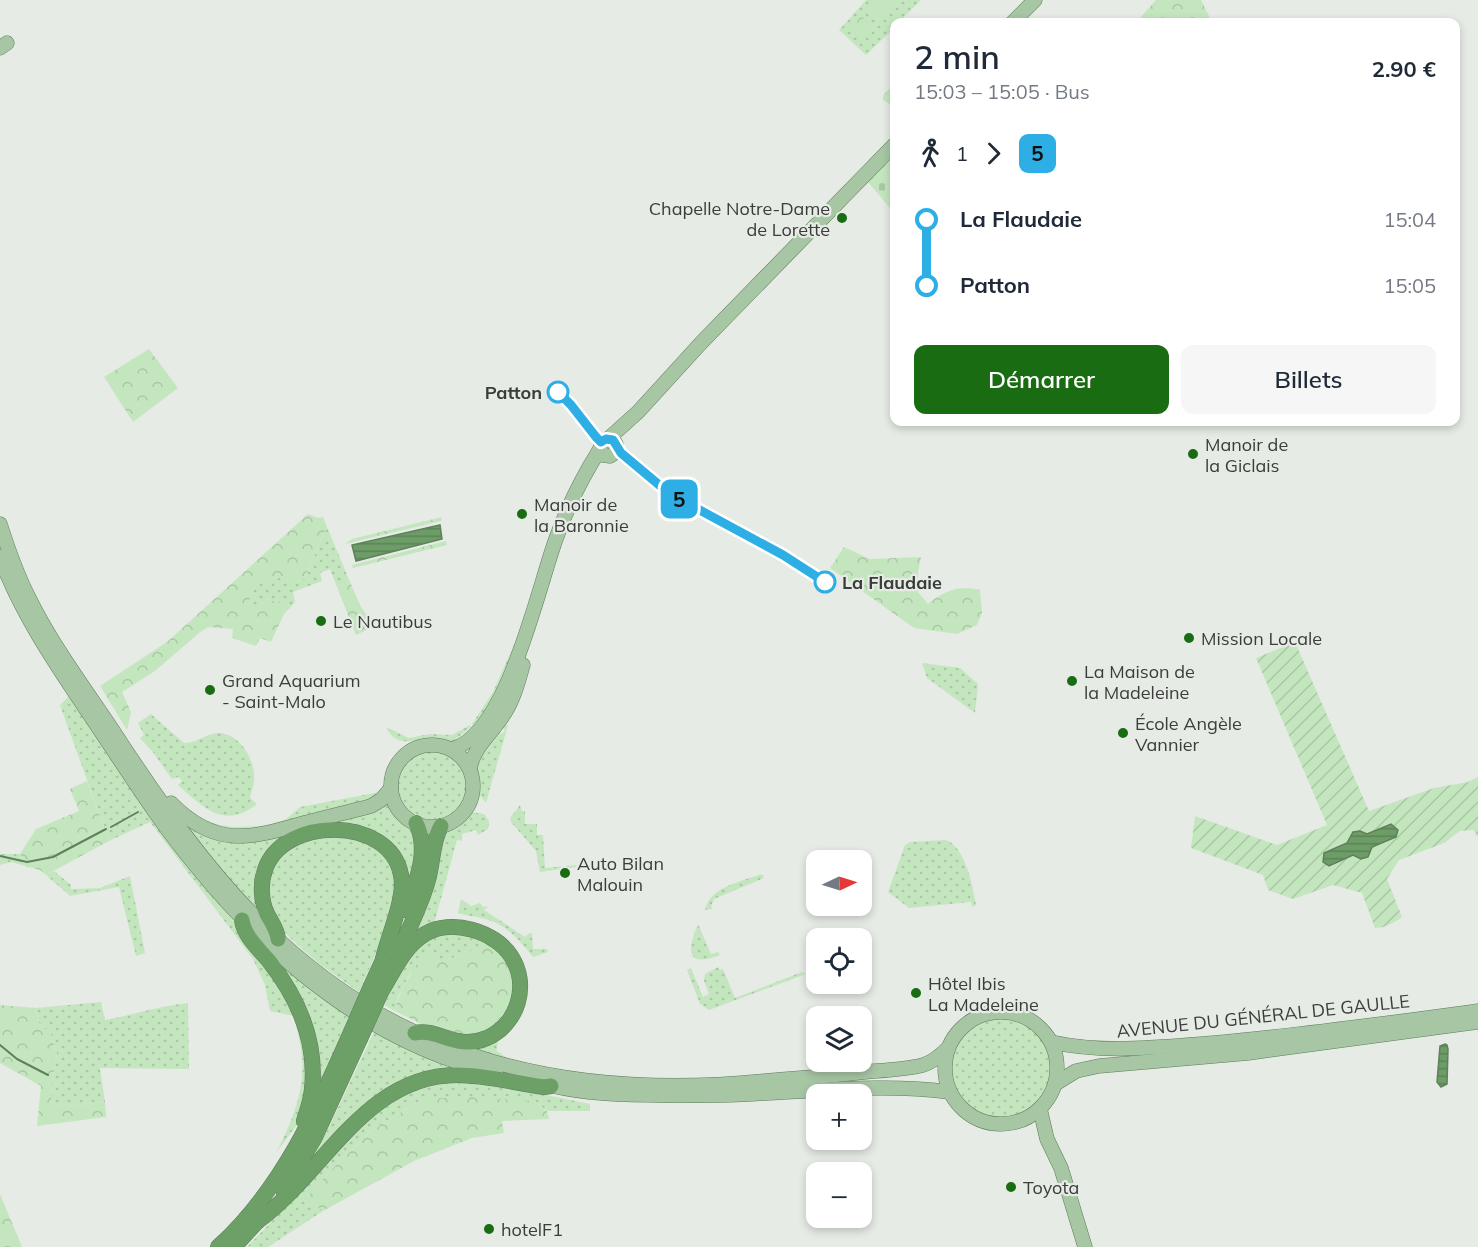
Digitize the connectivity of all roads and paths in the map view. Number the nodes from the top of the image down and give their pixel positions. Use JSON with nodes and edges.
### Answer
{"nodes":[{"id":1,"x":1035,"y":0,"type":"edge"},
{"id":2,"x":1017,"y":18,"type":"edge"},
{"id":3,"x":890,"y":148,"type":"edge"},
{"id":4,"x":608,"y":448,"type":"junction"},
{"id":5,"x":0,"y":524,"type":"edge"},
{"id":6,"x":0,"y":556,"type":"edge"},
{"id":7,"x":452,"y":749,"type":"junction"},
{"id":8,"x":470,"y":768,"type":"junction"},
{"id":9,"x":139,"y":771,"type":"junction"},
{"id":10,"x":391,"y":788,"type":"junction"},
{"id":11,"x":416,"y":824,"type":"junction"},
{"id":12,"x":441,"y":826,"type":"junction"},
{"id":13,"x":243,"y":920,"type":"junction"},
{"id":14,"x":278,"y":939,"type":"junction"},
{"id":15,"x":383,"y":959,"type":"junction"},
{"id":16,"x":376,"y":989,"type":"junction"},
{"id":17,"x":1478,"y":1011,"type":"edge"},
{"id":18,"x":1478,"y":1022,"type":"edge"},
{"id":19,"x":415,"y":1033,"type":"junction"},
{"id":20,"x":356,"y":1035,"type":"junction"},
{"id":21,"x":1051,"y":1042,"type":"junction"},
{"id":22,"x":948,"y":1048,"type":"junction"},
{"id":23,"x":1055,"y":1084,"type":"junction"},
{"id":24,"x":551,"y":1086,"type":"junction"},
{"id":25,"x":950,"y":1092,"type":"junction"},
{"id":26,"x":1040,"y":1109,"type":"junction"},
{"id":27,"x":1020,"y":1121,"type":"junction"},
{"id":28,"x":1047,"y":1139,"type":"junction"},
{"id":29,"x":297,"y":1147,"type":"junction"},
{"id":30,"x":258,"y":1221,"type":"junction"},
{"id":31,"x":218,"y":1247,"type":"edge"},
{"id":32,"x":234,"y":1247,"type":"edge"},
{"id":33,"x":1085,"y":1247,"type":"edge"}],
"edges":[{"from":1,"to":2,"type":"main road"},
{"from":3,"to":4,"type":"main road"},
{"from":4,"to":7,"type":"main road"},
{"from":4,"to":8,"type":"main road"},
{"from":5,"to":9,"type":"main road"},
{"from":6,"to":13,"type":"main road"},
{"from":7,"to":8,"type":"main road"},
{"from":7,"to":10,"type":"main road"},
{"from":8,"to":12,"type":"main road"},
{"from":9,"to":10,"type":"main road"},
{"from":9,"to":14,"type":"main road"},
{"from":10,"to":11,"type":"main road"},
{"from":11,"to":12,"type":"main road"},
{"from":11,"to":15,"type":"highway"},
{"from":12,"to":16,"type":"highway"},
{"from":13,"to":24,"type":"main road"},
{"from":13,"to":29,"type":"highway"},
{"from":14,"to":15,"type":"highway"},
{"from":14,"to":19,"type":"main road"},
{"from":15,"to":16,"type":"highway"},
{"from":16,"to":19,"type":"highway"},
{"from":16,"to":20,"type":"highway","bridge":true},
{"from":17,"to":21,"type":"main road","name":"AVENUE DU GÉNÉRAL DE GAULLE"},
{"from":18,"to":23,"type":"main road","name":"AVENUE DU GÉNÉRAL DE GAULLE"},
{"from":19,"to":22,"type":"main road"},
{"from":20,"to":29,"type":"highway"},
{"from":20,"to":30,"type":"highway"},
{"from":21,"to":22,"type":"main road"},
{"from":21,"to":23,"type":"main road"},
{"from":22,"to":25,"type":"main road"},
{"from":23,"to":26,"type":"main road"},
{"from":24,"to":25,"type":"main road"},
{"from":24,"to":30,"type":"highway"},
{"from":25,"to":27,"type":"main road"},
{"from":26,"to":27,"type":"main road"},
{"from":26,"to":28,"type":"main road"},
{"from":27,"to":28,"type":"main road"},
{"from":28,"to":33,"type":"main road"},
{"from":29,"to":31,"type":"highway"},
{"from":30,"to":32,"type":"highway"}]}
